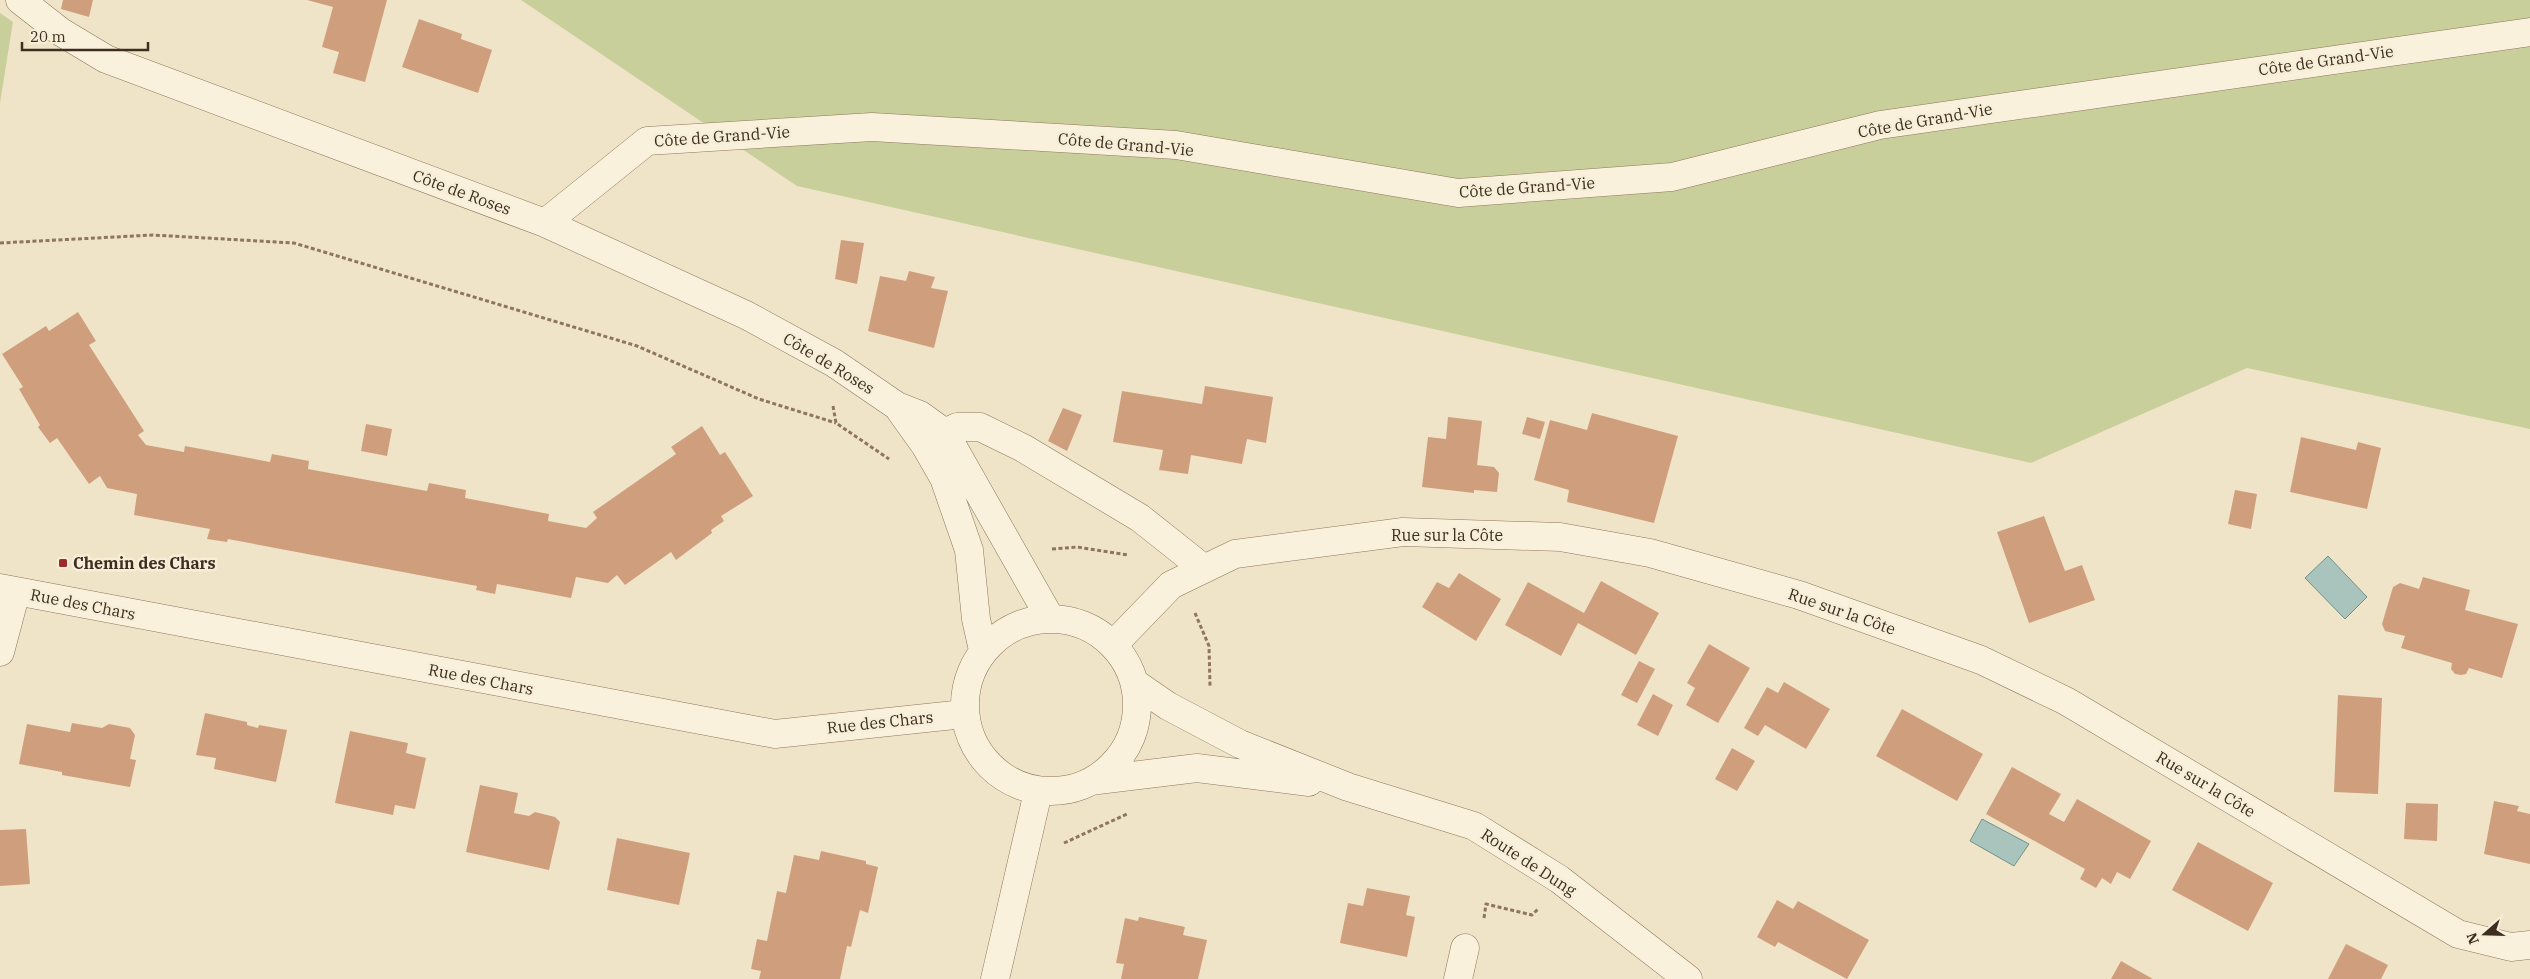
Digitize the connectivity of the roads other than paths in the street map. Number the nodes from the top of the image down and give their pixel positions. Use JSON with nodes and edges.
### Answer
{"nodes":[{"id":1,"x":20,"y":0,"type":"edge"},
{"id":2,"x":2530,"y":32,"type":"edge"},
{"id":3,"x":545,"y":223,"type":"junction"},
{"id":4,"x":897,"y":406,"type":"junction"},
{"id":5,"x":945,"y":433,"type":"junction"},
{"id":6,"x":1203,"y":568,"type":"junction"},
{"id":7,"x":8,"y":590,"type":"edge"},
{"id":8,"x":1050,"y":618,"type":"junction"},
{"id":9,"x":1114,"y":644,"type":"junction"},
{"id":10,"x":983,"y":650,"type":"junction"},
{"id":11,"x":0,"y":652,"type":"edge"},
{"id":12,"x":1136,"y":684,"type":"junction"},
{"id":13,"x":964,"y":714,"type":"junction"},
{"id":14,"x":1098,"y":780,"type":"junction"},
{"id":15,"x":1348,"y":787,"type":"junction"},
{"id":16,"x":1038,"y":792,"type":"junction"},
{"id":17,"x":2530,"y":945,"type":"edge"},
{"id":18,"x":1465,"y":948,"type":"road end"},
{"id":19,"x":995,"y":979,"type":"edge"},
{"id":20,"x":1458,"y":979,"type":"edge"},
{"id":21,"x":1688,"y":979,"type":"edge"}],
"edges":[{"from":1,"to":3,"type":"street","name":"Côte de Roses"},
{"from":2,"to":3,"type":"street","name":"Côte de Grand-Vie"},
{"from":3,"to":4,"type":"street","name":"Côte de Roses"},
{"from":4,"to":5,"type":"street","name":"Côte de Roses"},
{"from":4,"to":10,"type":"street","name":"Côte de Roses"},
{"from":5,"to":6,"type":"street"},
{"from":5,"to":8,"type":"street","name":"Côte de Roses"},
{"from":6,"to":9,"type":"street","name":"Rue sur la Côte"},
{"from":6,"to":17,"type":"street","name":"Rue sur la Côte"},
{"from":7,"to":11,"type":"street"},
{"from":7,"to":13,"type":"street","name":"Rue des Chars"},
{"from":8,"to":9,"type":"street"},
{"from":8,"to":10,"type":"street"},
{"from":9,"to":12,"type":"street"},
{"from":10,"to":13,"type":"street"},
{"from":12,"to":14,"type":"street"},
{"from":12,"to":15,"type":"street","name":"Route de Dung"},
{"from":13,"to":16,"type":"street"},
{"from":14,"to":15,"type":"street","name":"Route de Dung"},
{"from":14,"to":16,"type":"street"},
{"from":15,"to":21,"type":"street","name":"Route de Dung"},
{"from":16,"to":19,"type":"street"},
{"from":18,"to":20,"type":"street"}]}
